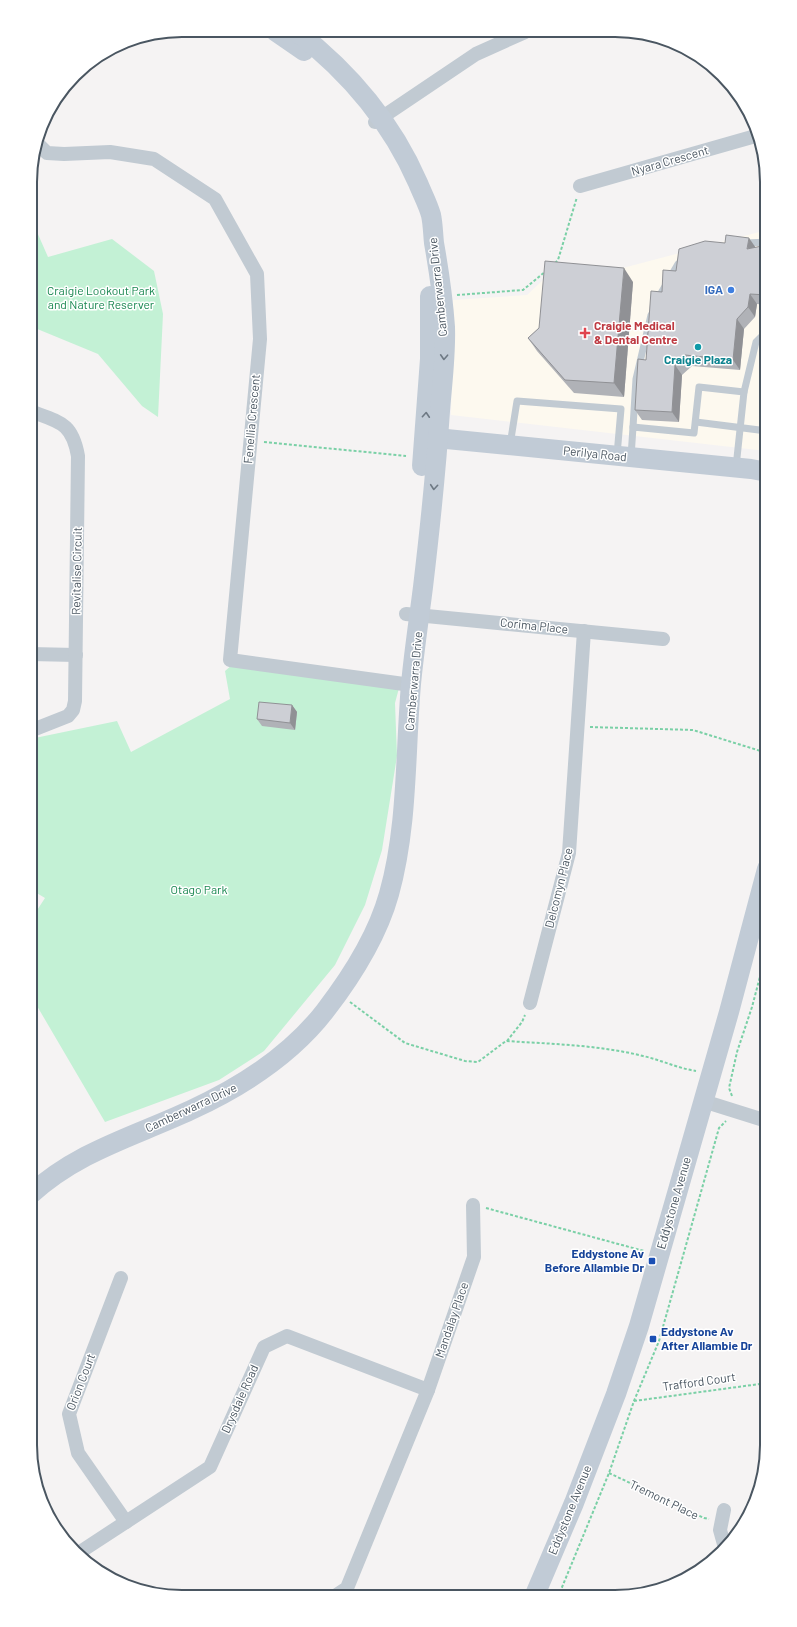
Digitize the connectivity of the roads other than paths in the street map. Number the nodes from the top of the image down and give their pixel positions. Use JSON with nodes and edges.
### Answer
{"nodes":[{"id":1,"x":284,"y":37,"type":"edge"},
{"id":2,"x":303,"y":37,"type":"edge"},
{"id":3,"x":514,"y":37,"type":"edge"},
{"id":4,"x":378,"y":120,"type":"junction"},
{"id":5,"x":753,"y":138,"type":"edge"},
{"id":6,"x":41,"y":147,"type":"edge"},
{"id":7,"x":580,"y":186,"type":"road end"},
{"id":8,"x":760,"y":242,"type":"edge"},
{"id":9,"x":736,"y":244,"type":"edge"},
{"id":10,"x":691,"y":254,"type":"edge"},
{"id":11,"x":760,"y":338,"type":"edge"},
{"id":12,"x":744,"y":392,"type":"junction"},
{"id":13,"x":37,"y":414,"type":"edge"},
{"id":14,"x":696,"y":422,"type":"junction"},
{"id":15,"x":740,"y":426,"type":"junction"},
{"id":16,"x":633,"y":427,"type":"junction"},
{"id":17,"x":760,"y":430,"type":"edge"},
{"id":18,"x":431,"y":437,"type":"junction"},
{"id":19,"x":510,"y":445,"type":"junction"},
{"id":20,"x":624,"y":456,"type":"junction"},
{"id":21,"x":736,"y":467,"type":"junction"},
{"id":22,"x":760,"y":471,"type":"edge"},
{"id":23,"x":413,"y":614,"type":"junction"},
{"id":24,"x":584,"y":631,"type":"junction"},
{"id":25,"x":663,"y":640,"type":"dead end"},
{"id":26,"x":37,"y":654,"type":"edge"},
{"id":27,"x":76,"y":655,"type":"junction"},
{"id":28,"x":406,"y":684,"type":"junction"},
{"id":29,"x":37,"y":728,"type":"edge"},
{"id":30,"x":760,"y":897,"type":"edge"},
{"id":31,"x":760,"y":938,"type":"edge"},
{"id":32,"x":530,"y":1003,"type":"road end"},
{"id":33,"x":715,"y":1105,"type":"junction"},
{"id":34,"x":760,"y":1119,"type":"edge"},
{"id":35,"x":37,"y":1176,"type":"edge"},
{"id":36,"x":37,"y":1190,"type":"edge"},
{"id":37,"x":473,"y":1205,"type":"road end"},
{"id":38,"x":121,"y":1278,"type":"dead end"},
{"id":39,"x":428,"y":1390,"type":"junction"},
{"id":40,"x":723,"y":1515,"type":"road end"},
{"id":41,"x":126,"y":1522,"type":"junction"},
{"id":42,"x":723,"y":1542,"type":"edge"},
{"id":43,"x":82,"y":1551,"type":"edge"},
{"id":44,"x":344,"y":1590,"type":"edge"},
{"id":45,"x":537,"y":1590,"type":"edge"},
{"id":46,"x":549,"y":1590,"type":"edge"}],
"edges":[{"from":1,"to":4,"type":"street","name":"Camberwarra Drive"},
{"from":2,"to":4,"type":"street","name":"Camberwarra Drive"},
{"from":3,"to":4,"type":"street"},
{"from":4,"to":18,"type":"street","name":"Camberwarra Drive"},
{"from":5,"to":7,"type":"street","name":"Nyara Crescent"},
{"from":6,"to":28,"type":"street","name":"Fenellia Crescent"},
{"from":8,"to":9,"type":"lane"},
{"from":10,"to":16,"type":"lane"},
{"from":11,"to":12,"type":"lane"},
{"from":12,"to":14,"type":"lane"},
{"from":12,"to":15,"type":"lane"},
{"from":13,"to":27,"type":"street","name":"Revitalise Circuit"},
{"from":14,"to":15,"type":"lane"},
{"from":14,"to":16,"type":"lane"},
{"from":15,"to":17,"type":"lane"},
{"from":15,"to":21,"type":"lane"},
{"from":16,"to":20,"type":"lane"},
{"from":18,"to":19,"type":"street","name":"Perilya Road"},
{"from":18,"to":23,"type":"street","name":"Camberwarra Drive"},
{"from":19,"to":20,"type":"street","name":"Perilya Road"},
{"from":19,"to":20,"type":"lane"},
{"from":20,"to":21,"type":"street","name":"Perilya Road"},
{"from":21,"to":22,"type":"street","name":"Perilya Road"},
{"from":23,"to":24,"type":"street","name":"Corima Place"},
{"from":23,"to":28,"type":"street","name":"Camberwarra Drive"},
{"from":24,"to":25,"type":"street","name":"Corima Place"},
{"from":24,"to":32,"type":"street","name":"Delcomyn Place"},
{"from":26,"to":27,"type":"street"},
{"from":27,"to":29,"type":"street","name":"Revitalise Circuit"},
{"from":28,"to":35,"type":"street","name":"Camberwarra Drive"},
{"from":28,"to":36,"type":"street","name":"Camberwarra Drive"},
{"from":30,"to":33,"type":"street","name":"Eddystone Avenue"},
{"from":31,"to":33,"type":"street","name":"Eddystone Avenue"},
{"from":33,"to":34,"type":"street"},
{"from":33,"to":45,"type":"street","name":"Eddystone Avenue"},
{"from":33,"to":46,"type":"street","name":"Eddystone Avenue"},
{"from":37,"to":39,"type":"street","name":"Mandalay Place"},
{"from":38,"to":41,"type":"street","name":"Orion Court"},
{"from":39,"to":41,"type":"street","name":"Drysdale Road"},
{"from":39,"to":44,"type":"street","name":"Mandalay Place"},
{"from":40,"to":42,"type":"street"},
{"from":41,"to":43,"type":"street","name":"Drysdale Road"}]}
